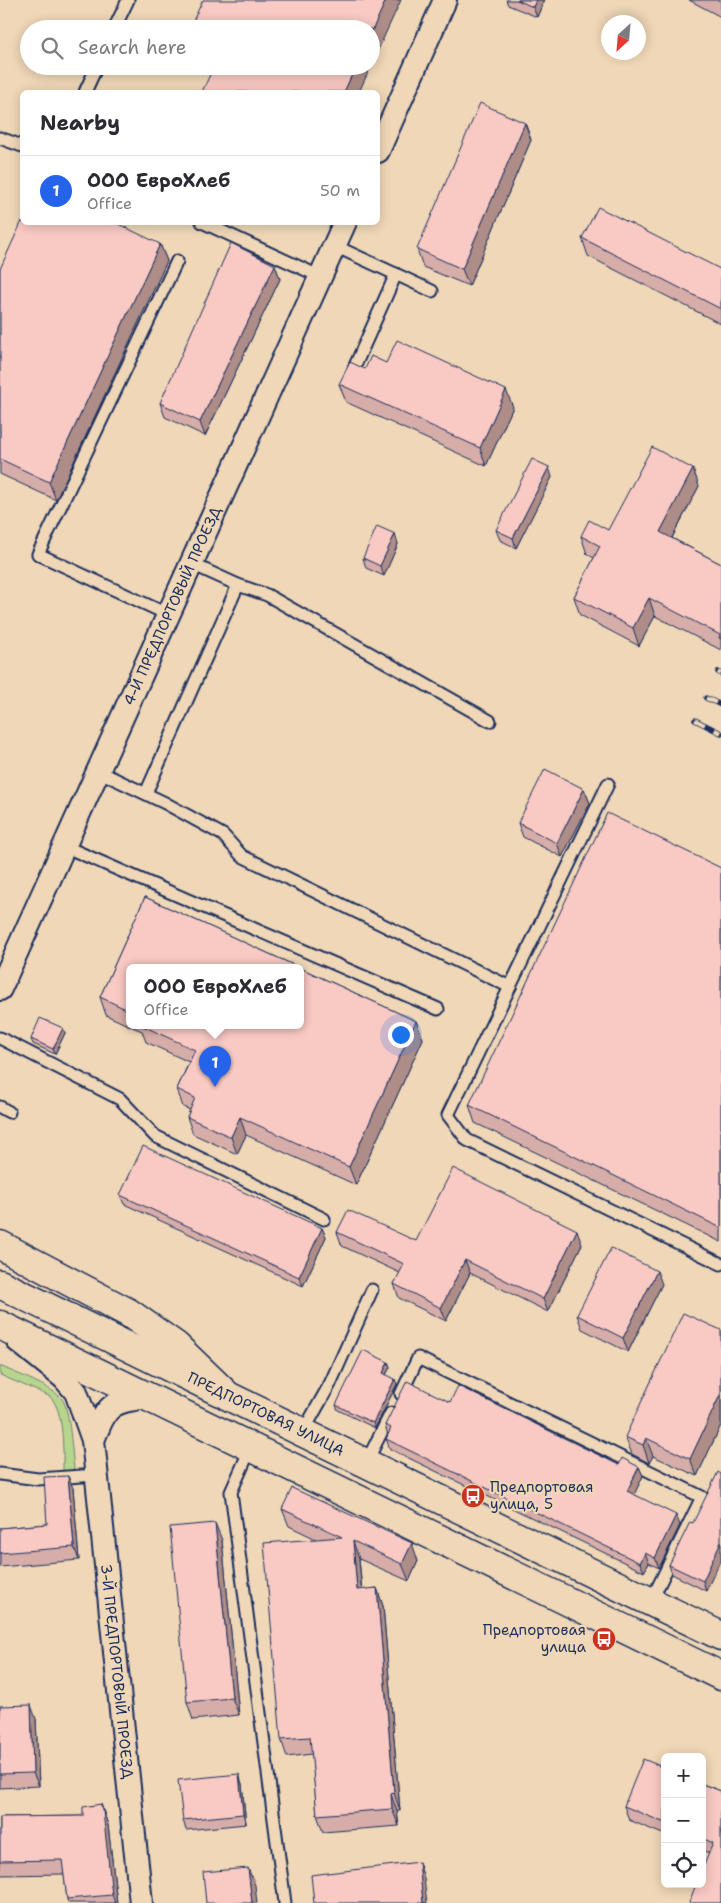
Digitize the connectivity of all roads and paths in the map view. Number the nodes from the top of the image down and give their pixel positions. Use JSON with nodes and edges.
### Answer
{"nodes":[{"id":1,"x":128,"y":0,"type":"edge"},
{"id":2,"x":445,"y":0,"type":"edge"},
{"id":3,"x":118,"y":20,"type":"edge"},
{"id":4,"x":93,"y":75,"type":"edge"},
{"id":5,"x":86,"y":90,"type":"edge"},
{"id":6,"x":0,"y":138,"type":"edge"},
{"id":7,"x":20,"y":145,"type":"edge"},
{"id":8,"x":380,"y":146,"type":"edge"},
{"id":9,"x":208,"y":225,"type":"edge"},
{"id":10,"x":344,"y":225,"type":"edge"},
{"id":11,"x":335,"y":246,"type":"junction"},
{"id":12,"x":177,"y":261,"type":"dead end"},
{"id":13,"x":396,"y":274,"type":"junction"},
{"id":14,"x":321,"y":277,"type":"junction"},
{"id":15,"x":432,"y":291,"type":"dead end"},
{"id":16,"x":354,"y":368,"type":"edge"},
{"id":17,"x":192,"y":564,"type":"junction"},
{"id":18,"x":238,"y":585,"type":"junction"},
{"id":19,"x":168,"y":615,"type":"junction"},
{"id":20,"x":490,"y":721,"type":"dead end"},
{"id":21,"x":98,"y":771,"type":"junction"},
{"id":22,"x":608,"y":784,"type":"dead end"},
{"id":23,"x":146,"y":793,"type":"junction"},
{"id":24,"x":64,"y":846,"type":"junction"},
{"id":25,"x":510,"y":987,"type":"junction"},
{"id":26,"x":0,"y":988,"type":"edge"},
{"id":27,"x":438,"y":1009,"type":"dead end"},
{"id":28,"x":0,"y":1038,"type":"edge"},
{"id":29,"x":324,"y":1219,"type":"dead end"},
{"id":30,"x":0,"y":1245,"type":"edge"},
{"id":31,"x":721,"y":1264,"type":"edge"},
{"id":32,"x":0,"y":1284,"type":"edge"},
{"id":33,"x":372,"y":1290,"type":"dead end"},
{"id":34,"x":0,"y":1326,"type":"edge"},
{"id":35,"x":228,"y":1396,"type":"junction"},
{"id":36,"x":148,"y":1397,"type":"junction"},
{"id":37,"x":303,"y":1432,"type":"junction"},
{"id":38,"x":93,"y":1440,"type":"junction"},
{"id":39,"x":251,"y":1447,"type":"junction"},
{"id":40,"x":366,"y":1462,"type":"junction"},
{"id":41,"x":0,"y":1474,"type":"edge"},
{"id":42,"x":97,"y":1475,"type":"junction"},
{"id":43,"x":651,"y":1601,"type":"junction"},
{"id":44,"x":721,"y":1636,"type":"edge"},
{"id":45,"x":721,"y":1676,"type":"edge"},
{"id":46,"x":141,"y":1903,"type":"edge"},
{"id":47,"x":285,"y":1903,"type":"edge"}],
"edges":[{"from":1,"to":3,"type":"lane"},
{"from":2,"to":8,"type":"street"},
{"from":4,"to":5,"type":"lane"},
{"from":6,"to":7,"type":"lane"},
{"from":9,"to":14,"type":"lane"},
{"from":10,"to":11,"type":"street","name":"4-Й ПРЕДПОРТОВЫЙ ПРОЕЗД"},
{"from":11,"to":13,"type":"lane"},
{"from":11,"to":14,"type":"street","name":"4-Й ПРЕДПОРТОВЫЙ ПРОЕЗД"},
{"from":12,"to":19,"type":"lane"},
{"from":13,"to":15,"type":"lane"},
{"from":13,"to":16,"type":"lane"},
{"from":14,"to":17,"type":"street","name":"4-Й ПРЕДПОРТОВЫЙ ПРОЕЗД"},
{"from":17,"to":18,"type":"lane"},
{"from":17,"to":19,"type":"street","name":"4-Й ПРЕДПОРТОВЫЙ ПРОЕЗД"},
{"from":18,"to":20,"type":"lane"},
{"from":18,"to":23,"type":"lane"},
{"from":19,"to":21,"type":"street","name":"4-Й ПРЕДПОРТОВЫЙ ПРОЕЗД"},
{"from":21,"to":23,"type":"lane"},
{"from":21,"to":24,"type":"street","name":"4-Й ПРЕДПОРТОВЫЙ ПРОЕЗД"},
{"from":22,"to":25,"type":"lane"},
{"from":23,"to":25,"type":"lane"},
{"from":24,"to":26,"type":"street","name":"4-Й ПРЕДПОРТОВЫЙ ПРОЕЗД"},
{"from":24,"to":27,"type":"lane"},
{"from":25,"to":31,"type":"lane"},
{"from":28,"to":29,"type":"lane"},
{"from":30,"to":35,"type":"main road"},
{"from":32,"to":35,"type":"main road","name":"ПРЕДПОРТОВАЯ УЛИЦА"},
{"from":33,"to":37,"type":"lane"},
{"from":34,"to":36,"type":"main road"},
{"from":34,"to":38,"type":"street","name":"3-Й ПРЕДПОРТОВЫЙ ПРОЕЗД"},
{"from":35,"to":37,"type":"main road","name":"ПРЕДПОРТОВАЯ УЛИЦА"},
{"from":36,"to":38,"type":"street"},
{"from":36,"to":39,"type":"main road"},
{"from":37,"to":40,"type":"main road","name":"ПРЕДПОРТОВАЯ УЛИЦА"},
{"from":38,"to":42,"type":"street","name":"3-Й ПРЕДПОРТОВЫЙ ПРОЕЗД"},
{"from":39,"to":45,"type":"main road"},
{"from":39,"to":47,"type":"lane"},
{"from":40,"to":43,"type":"main road","name":"ПРЕДПОРТОВАЯ УЛИЦА"},
{"from":40,"to":43,"type":"lane"},
{"from":41,"to":42,"type":"lane"},
{"from":42,"to":46,"type":"street","name":"3-Й ПРЕДПОРТОВЫЙ ПРОЕЗД"},
{"from":43,"to":44,"type":"main road","name":"ПРЕДПОРТОВАЯ УЛИЦА"}]}
